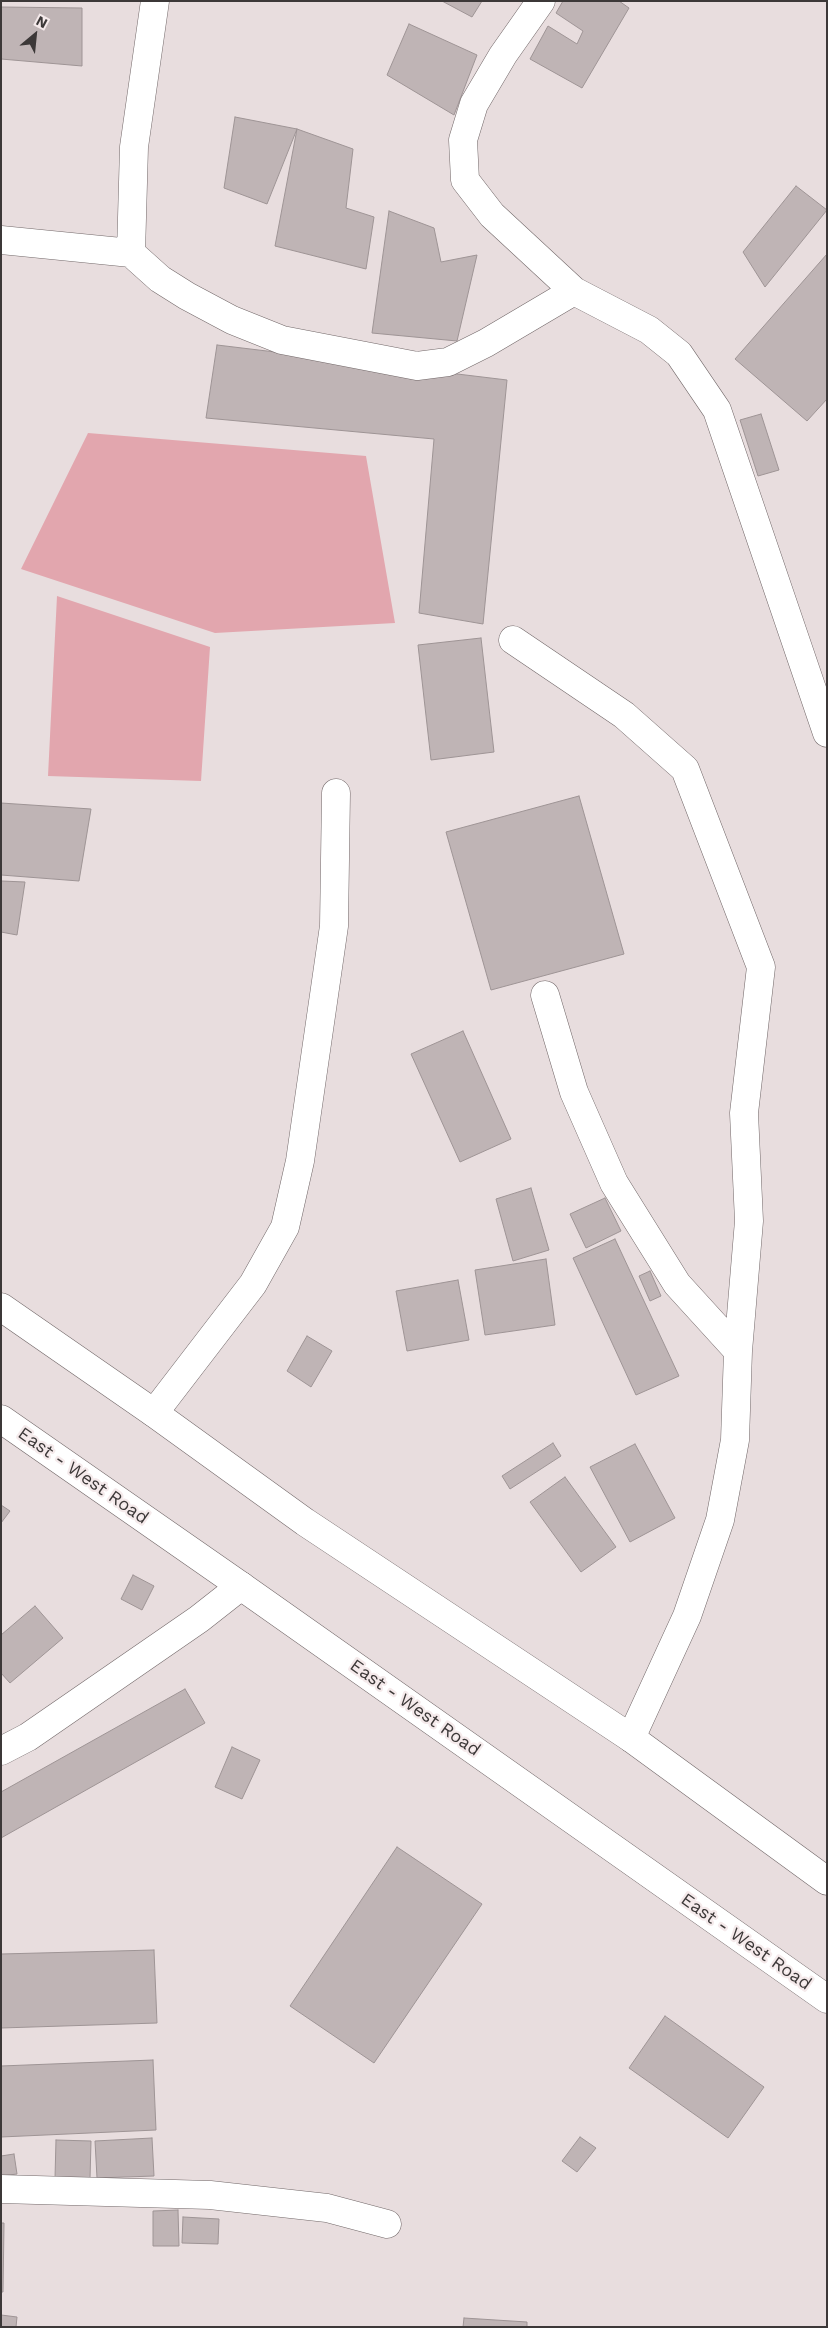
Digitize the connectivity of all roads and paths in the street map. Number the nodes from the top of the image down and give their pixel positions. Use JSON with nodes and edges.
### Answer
{"nodes":[{"id":1,"x":156,"y":1,"type":"edge"},
{"id":2,"x":541,"y":1,"type":"edge"},
{"id":3,"x":1,"y":240,"type":"edge"},
{"id":4,"x":131,"y":253,"type":"junction"},
{"id":5,"x":574,"y":291,"type":"junction"},
{"id":6,"x":513,"y":640,"type":"dead end"},
{"id":7,"x":827,"y":733,"type":"edge"},
{"id":8,"x":336,"y":793,"type":"dead end"},
{"id":9,"x":545,"y":995,"type":"dead end"},
{"id":10,"x":1,"y":1307,"type":"edge"},
{"id":11,"x":738,"y":1351,"type":"junction"},
{"id":12,"x":154,"y":1412,"type":"junction"},
{"id":13,"x":1,"y":1420,"type":"edge"},
{"id":14,"x":241,"y":1586,"type":"junction"},
{"id":15,"x":631,"y":1738,"type":"junction"},
{"id":16,"x":1,"y":1751,"type":"edge"},
{"id":17,"x":827,"y":1881,"type":"edge"},
{"id":18,"x":827,"y":1999,"type":"edge"},
{"id":19,"x":1,"y":2189,"type":"edge"},
{"id":20,"x":387,"y":2224,"type":"dead end"}],
"edges":[{"from":1,"to":4,"type":"street"},
{"from":2,"to":5,"type":"street"},
{"from":3,"to":4,"type":"street"},
{"from":4,"to":5,"type":"street"},
{"from":5,"to":7,"type":"street"},
{"from":6,"to":11,"type":"street"},
{"from":8,"to":12,"type":"street"},
{"from":9,"to":11,"type":"street"},
{"from":10,"to":12,"type":"street"},
{"from":11,"to":15,"type":"street"},
{"from":12,"to":15,"type":"street"},
{"from":13,"to":14,"type":"street","name":"East - West Road"},
{"from":14,"to":16,"type":"street"},
{"from":14,"to":18,"type":"street","name":"East - West Road"},
{"from":15,"to":17,"type":"street"},
{"from":19,"to":20,"type":"street"}]}
